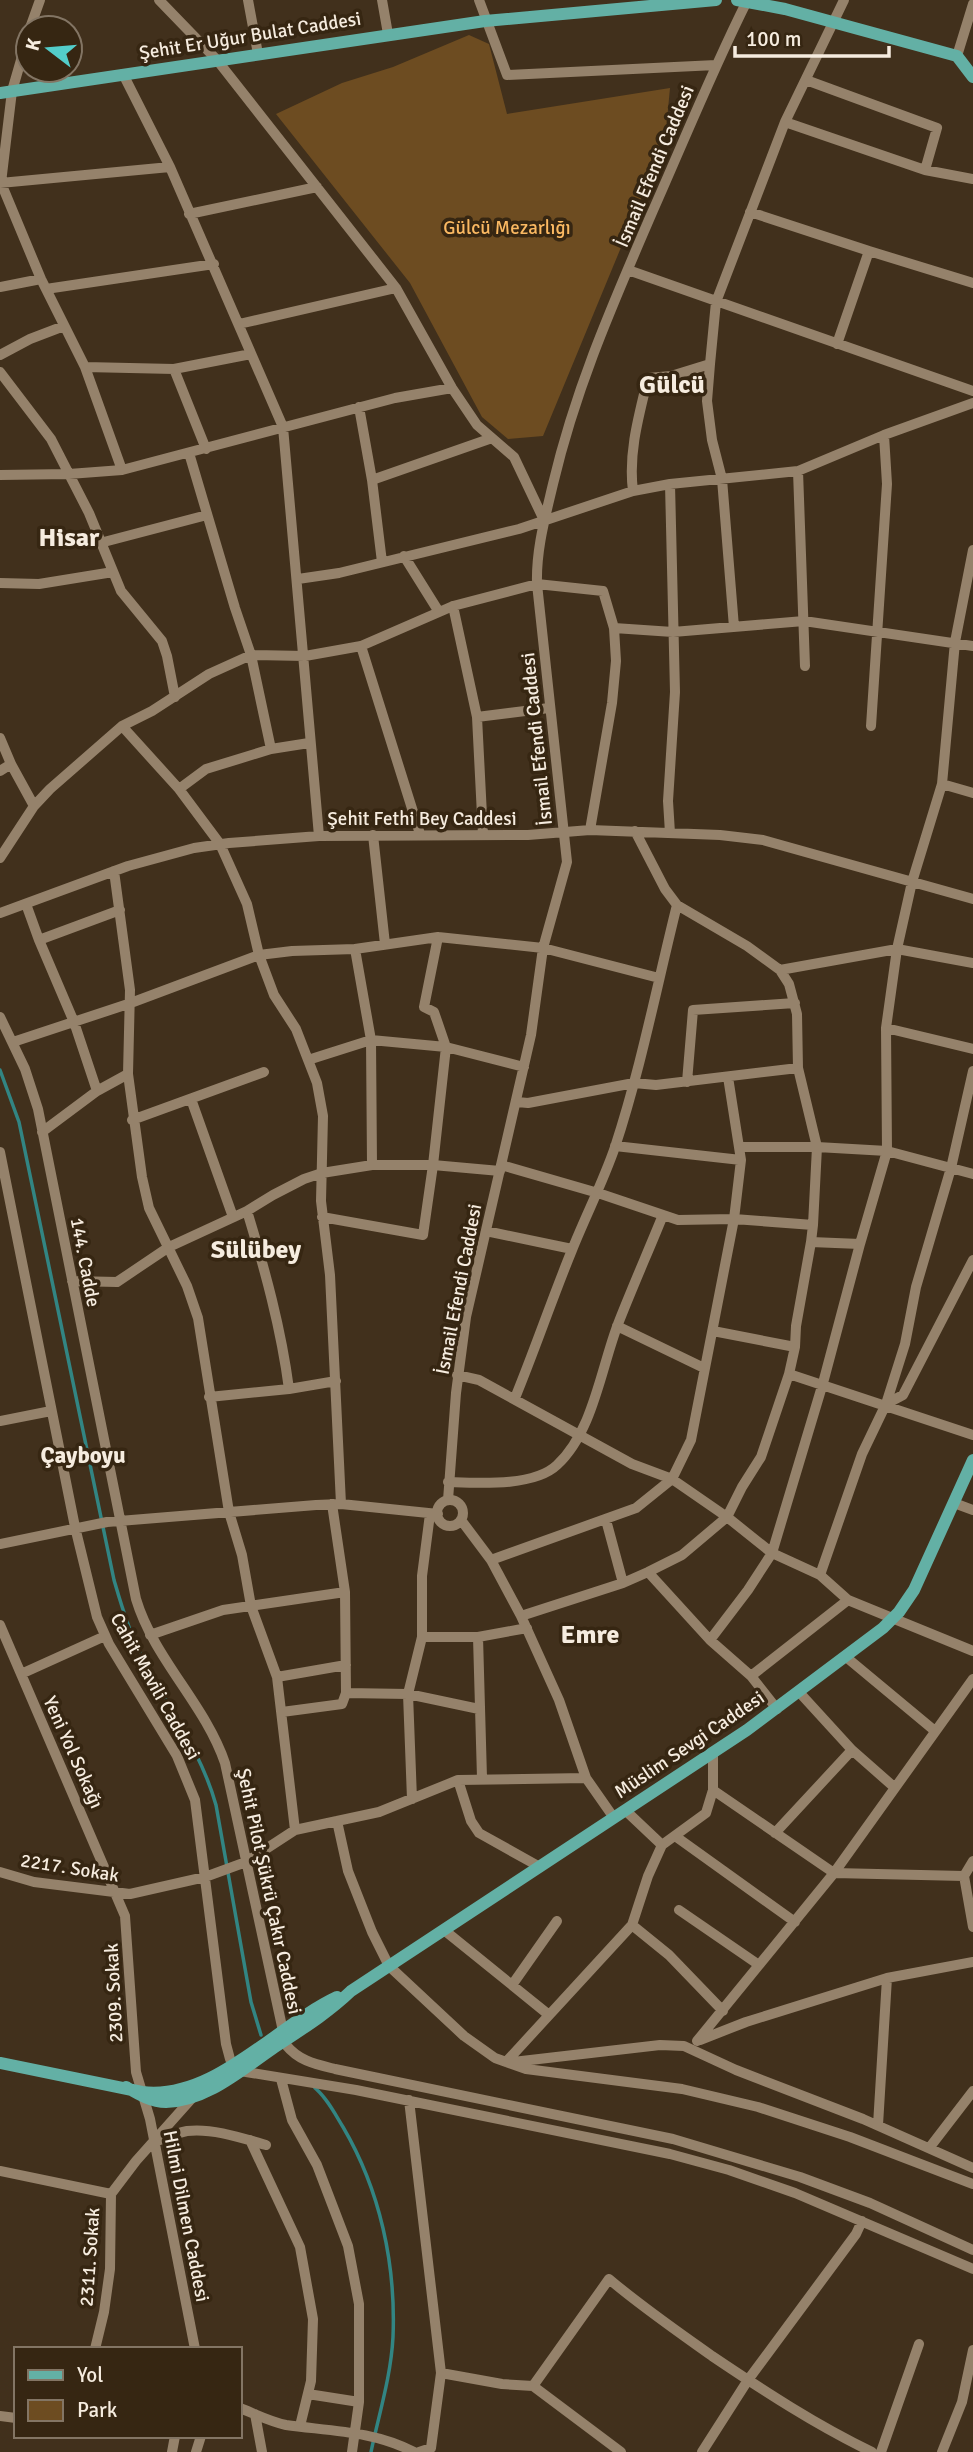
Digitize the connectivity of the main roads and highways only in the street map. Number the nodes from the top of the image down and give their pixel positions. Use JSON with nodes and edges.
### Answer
{"nodes":[{"id":1,"x":716,"y":0,"type":"edge"},
{"id":2,"x":741,"y":0,"type":"edge"},
{"id":3,"x":777,"y":3,"type":"edge"},
{"id":4,"x":609,"y":5,"type":"edge"},
{"id":5,"x":973,"y":77,"type":"edge"},
{"id":6,"x":6,"y":92,"type":"edge"},
{"id":7,"x":973,"y":1460,"type":"edge"},
{"id":8,"x":0,"y":2063,"type":"edge"},
{"id":9,"x":236,"y":2067,"type":"junction"},
{"id":10,"x":143,"y":2094,"type":"junction"}],
"edges":[{"from":1,"to":4,"type":"main road","name":"Şehit Er Uğur Bulat Caddesi"},
{"from":2,"to":3,"type":"main road"},
{"from":3,"to":5,"type":"main road"},
{"from":4,"to":6,"type":"main road","name":"Şehit Er Uğur Bulat Caddesi"},
{"from":7,"to":9,"type":"main road","name":"Müslim Sevgi Caddesi"},
{"from":8,"to":10,"type":"main road","name":"Müslim Sevgi Caddesi"},
{"from":9,"to":10,"type":"main road","name":"Müslim Sevgi Caddesi"},
{"from":9,"to":10,"type":"main road","name":"Müslim Sevgi Caddesi"}]}
